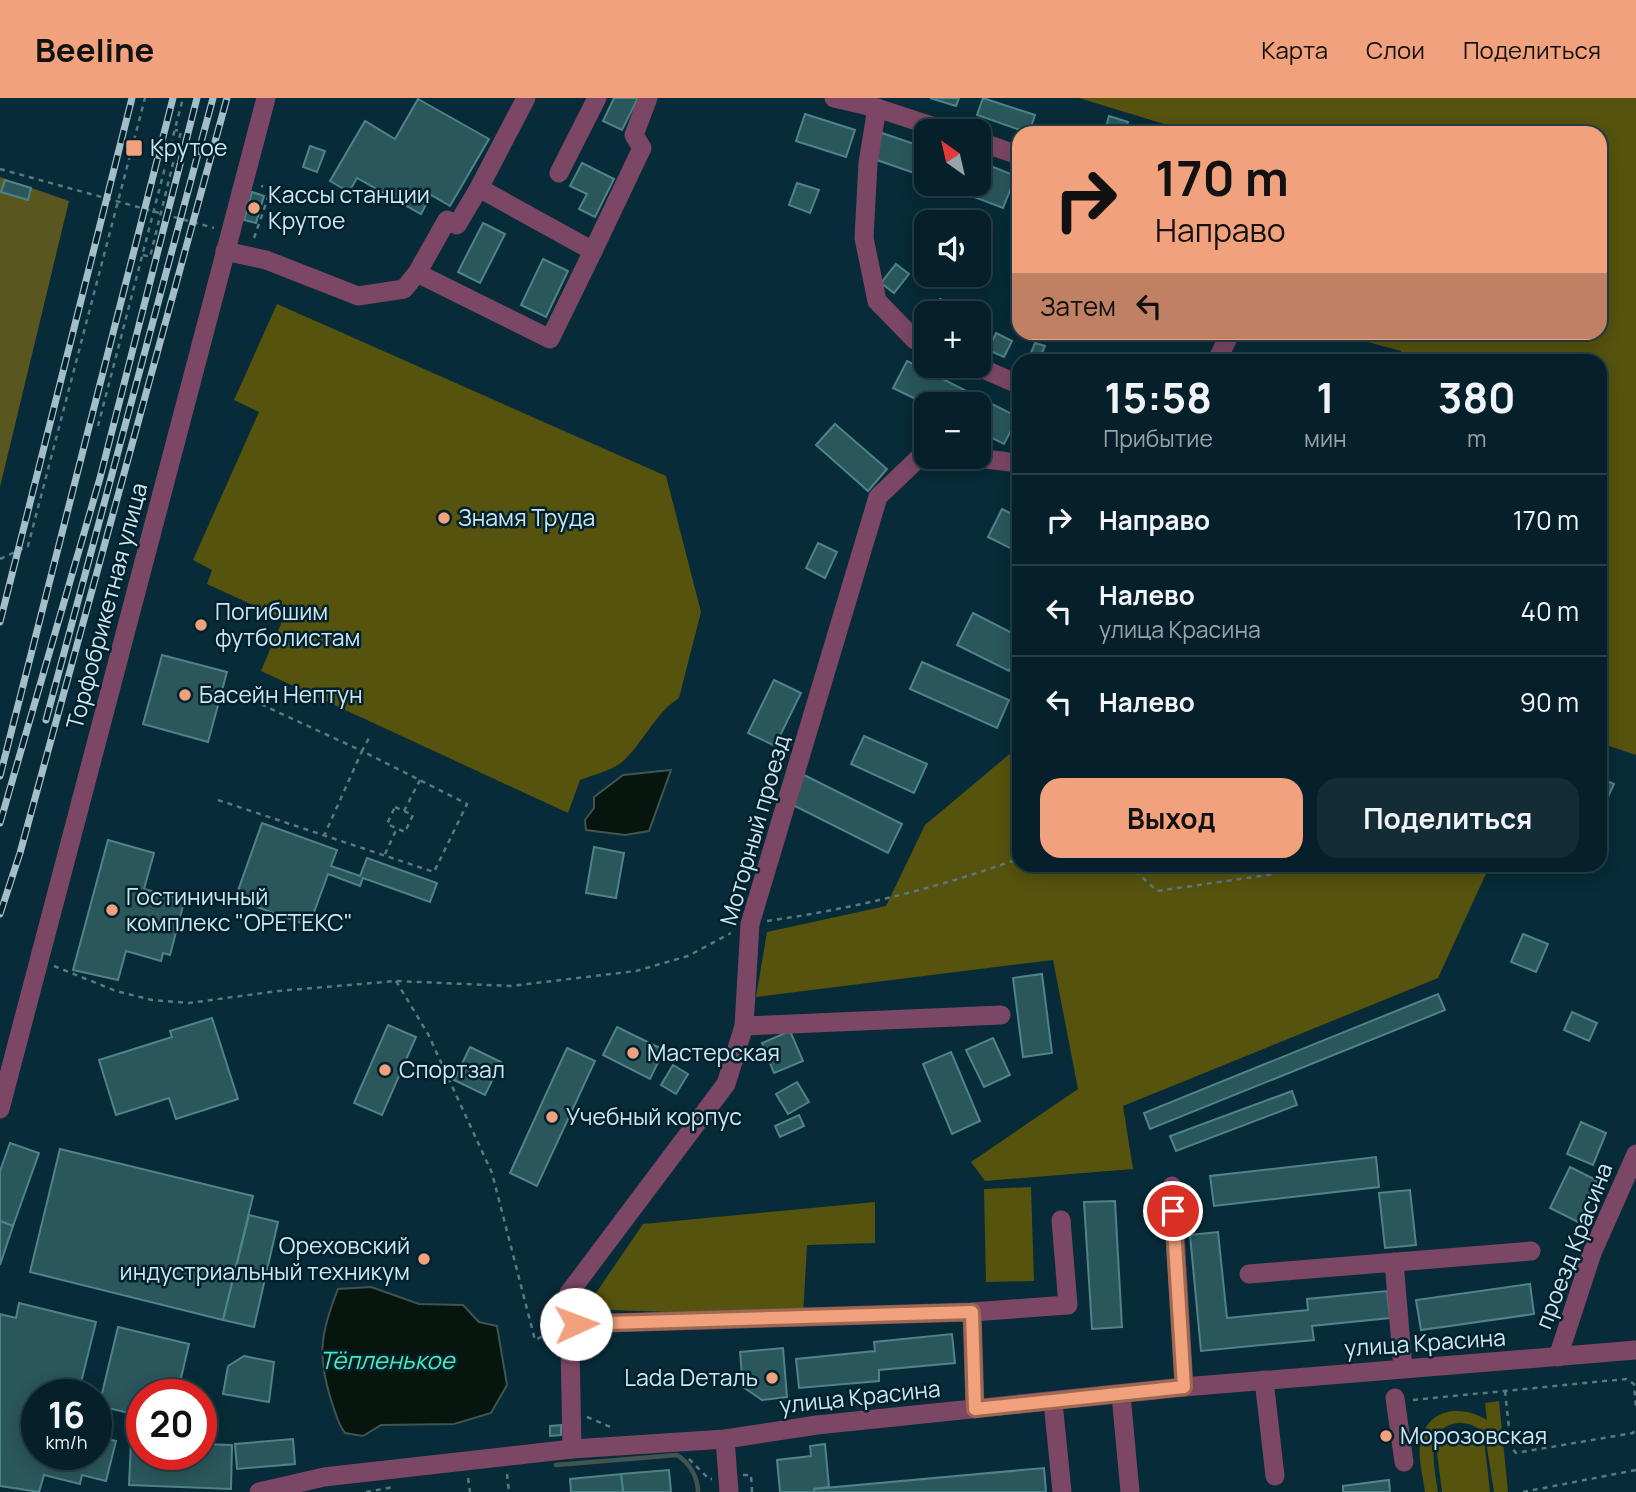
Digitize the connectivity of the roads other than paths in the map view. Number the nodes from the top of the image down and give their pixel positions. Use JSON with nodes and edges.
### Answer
{"nodes":[{"id":1,"x":277,"y":98,"type":"edge"},
{"id":2,"x":526,"y":98,"type":"edge"},
{"id":3,"x":597,"y":98,"type":"edge"},
{"id":4,"x":648,"y":98,"type":"edge"},
{"id":5,"x":834,"y":98,"type":"edge"},
{"id":6,"x":264,"y":107,"type":"edge"},
{"id":7,"x":877,"y":108,"type":"junction"},
{"id":8,"x":914,"y":120,"type":"edge"},
{"id":9,"x":991,"y":146,"type":"edge"},
{"id":10,"x":1012,"y":153,"type":"edge"},
{"id":11,"x":559,"y":173,"type":"dead end"},
{"id":12,"x":479,"y":188,"type":"junction"},
{"id":13,"x":225,"y":251,"type":"junction"},
{"id":14,"x":593,"y":251,"type":"junction"},
{"id":15,"x":416,"y":273,"type":"junction"},
{"id":16,"x":914,"y":339,"type":"edge"},
{"id":17,"x":991,"y":372,"type":"edge"},
{"id":18,"x":1012,"y":381,"type":"edge"},
{"id":19,"x":991,"y":460,"type":"edge"},
{"id":20,"x":914,"y":462,"type":"edge"},
{"id":21,"x":1012,"y":462,"type":"edge"},
{"id":22,"x":1001,"y":1015,"type":"dead end"},
{"id":23,"x":744,"y":1026,"type":"junction"},
{"id":24,"x":0,"y":1109,"type":"edge"},
{"id":25,"x":1636,"y":1154,"type":"edge"},
{"id":26,"x":1172,"y":1186,"type":"dead end"},
{"id":27,"x":1061,"y":1220,"type":"dead end"},
{"id":28,"x":1531,"y":1251,"type":"dead end"},
{"id":29,"x":1394,"y":1262,"type":"junction"},
{"id":30,"x":1249,"y":1274,"type":"dead end"},
{"id":31,"x":972,"y":1312,"type":"junction"},
{"id":32,"x":573,"y":1324,"type":"junction"},
{"id":33,"x":1636,"y":1350,"type":"edge"},
{"id":34,"x":1558,"y":1357,"type":"junction"},
{"id":35,"x":1404,"y":1368,"type":"junction"},
{"id":36,"x":1264,"y":1380,"type":"junction"},
{"id":37,"x":1184,"y":1387,"type":"junction"},
{"id":38,"x":1121,"y":1395,"type":"junction"},
{"id":39,"x":1395,"y":1400,"type":"road end"},
{"id":40,"x":1053,"y":1402,"type":"junction"},
{"id":41,"x":975,"y":1409,"type":"junction"},
{"id":42,"x":725,"y":1439,"type":"junction"},
{"id":43,"x":572,"y":1450,"type":"junction"},
{"id":44,"x":1404,"y":1462,"type":"dead end"},
{"id":45,"x":1275,"y":1476,"type":"dead end"},
{"id":46,"x":280,"y":1489,"type":"edge"},
{"id":47,"x":259,"y":1492,"type":"edge"},
{"id":48,"x":729,"y":1492,"type":"edge"},
{"id":49,"x":1062,"y":1492,"type":"edge"},
{"id":50,"x":1130,"y":1492,"type":"edge"}],
"edges":[{"from":1,"to":6,"type":"street","name":"Торфобрикетная улица"},
{"from":2,"to":12,"type":"street"},
{"from":3,"to":11,"type":"street"},
{"from":4,"to":14,"type":"street"},
{"from":5,"to":7,"type":"street"},
{"from":6,"to":13,"type":"street","name":"Торфобрикетная улица"},
{"from":7,"to":8,"type":"street"},
{"from":7,"to":16,"type":"street"},
{"from":9,"to":10,"type":"street"},
{"from":12,"to":14,"type":"street"},
{"from":12,"to":15,"type":"street"},
{"from":13,"to":15,"type":"street"},
{"from":13,"to":24,"type":"street","name":"Торфобрикетная улица"},
{"from":14,"to":15,"type":"street"},
{"from":17,"to":18,"type":"street"},
{"from":19,"to":21,"type":"street"},
{"from":20,"to":23,"type":"street","name":"Моторный проезд"},
{"from":22,"to":23,"type":"street"},
{"from":23,"to":32,"type":"street","name":"Моторный проезд"},
{"from":25,"to":34,"type":"street","name":"проезд Красина"},
{"from":26,"to":37,"type":"street"},
{"from":27,"to":31,"type":"street"},
{"from":28,"to":29,"type":"street"},
{"from":29,"to":30,"type":"street"},
{"from":29,"to":35,"type":"street"},
{"from":31,"to":32,"type":"street"},
{"from":31,"to":41,"type":"street"},
{"from":32,"to":43,"type":"street","name":"Моторный проезд"},
{"from":33,"to":34,"type":"street","name":"улица Красина"},
{"from":34,"to":35,"type":"street","name":"улица Красина"},
{"from":35,"to":36,"type":"street","name":"улица Красина"},
{"from":36,"to":37,"type":"street","name":"улица Красина"},
{"from":36,"to":45,"type":"street"},
{"from":37,"to":38,"type":"street","name":"улица Красина"},
{"from":38,"to":40,"type":"street","name":"улица Красина"},
{"from":38,"to":50,"type":"street"},
{"from":39,"to":44,"type":"street"},
{"from":40,"to":41,"type":"street","name":"улица Красина"},
{"from":40,"to":49,"type":"street"},
{"from":41,"to":42,"type":"street","name":"улица Красина"},
{"from":42,"to":43,"type":"street","name":"улица Красина"},
{"from":42,"to":48,"type":"street"},
{"from":43,"to":46,"type":"street","name":"улица Красина"},
{"from":46,"to":47,"type":"street","name":"улица Красина"}]}
